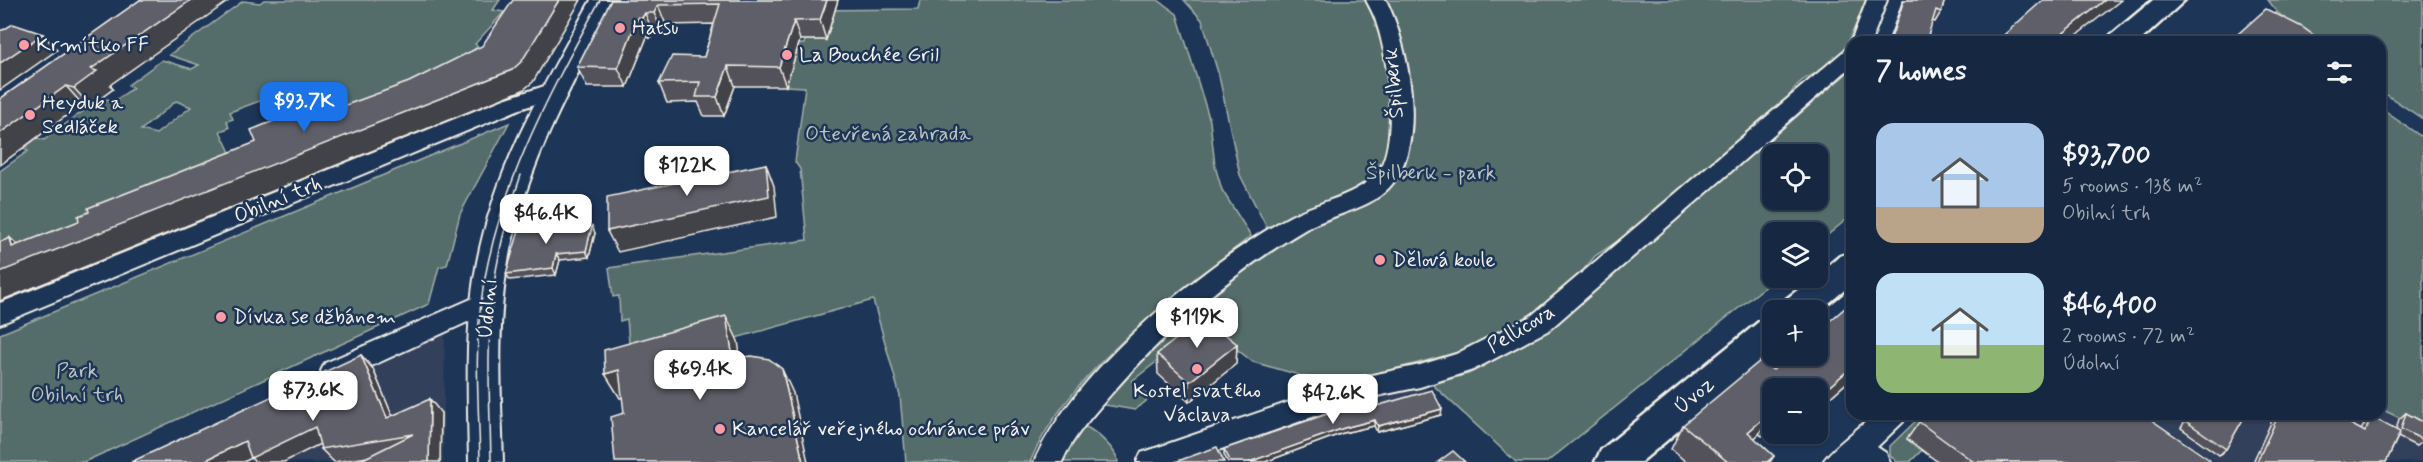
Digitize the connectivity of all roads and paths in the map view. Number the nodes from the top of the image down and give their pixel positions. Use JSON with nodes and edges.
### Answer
{"nodes":[{"id":1,"x":604,"y":0,"type":"edge"},
{"id":2,"x":1376,"y":0,"type":"edge"},
{"id":3,"x":1877,"y":0,"type":"edge"},
{"id":4,"x":2171,"y":0,"type":"edge"},
{"id":5,"x":1863,"y":36,"type":"edge"},
{"id":6,"x":2128,"y":36,"type":"edge"},
{"id":7,"x":1846,"y":60,"type":"edge"},
{"id":8,"x":556,"y":89,"type":"junction"},
{"id":9,"x":1846,"y":270,"type":"edge"},
{"id":10,"x":1809,"y":300,"type":"edge"},
{"id":11,"x":487,"y":302,"type":"junction"},
{"id":12,"x":0,"y":314,"type":"edge"},
{"id":13,"x":1762,"y":340,"type":"edge"},
{"id":14,"x":307,"y":383,"type":"edge"},
{"id":15,"x":1888,"y":420,"type":"edge"},
{"id":16,"x":1857,"y":457,"type":"edge"},
{"id":17,"x":1623,"y":460,"type":"edge"},
{"id":18,"x":486,"y":462,"type":"edge"},
{"id":19,"x":1048,"y":462,"type":"edge"},
{"id":20,"x":1151,"y":462,"type":"edge"}],
"edges":[{"from":1,"to":8,"type":"street","name":"Údolní"},
{"from":2,"to":19,"type":"street","name":"Špilberk"},
{"from":3,"to":5,"type":"street"},
{"from":4,"to":6,"type":"main road"},
{"from":7,"to":20,"type":"street","name":"Pellicova"},
{"from":8,"to":11,"type":"street","name":"Údolní"},
{"from":8,"to":12,"type":"street","name":"Obilní trh"},
{"from":9,"to":10,"type":"main road"},
{"from":11,"to":14,"type":"street"},
{"from":11,"to":18,"type":"street","name":"Údolní"},
{"from":13,"to":17,"type":"main road","name":"Úvoz"},
{"from":15,"to":16,"type":"street"}]}
